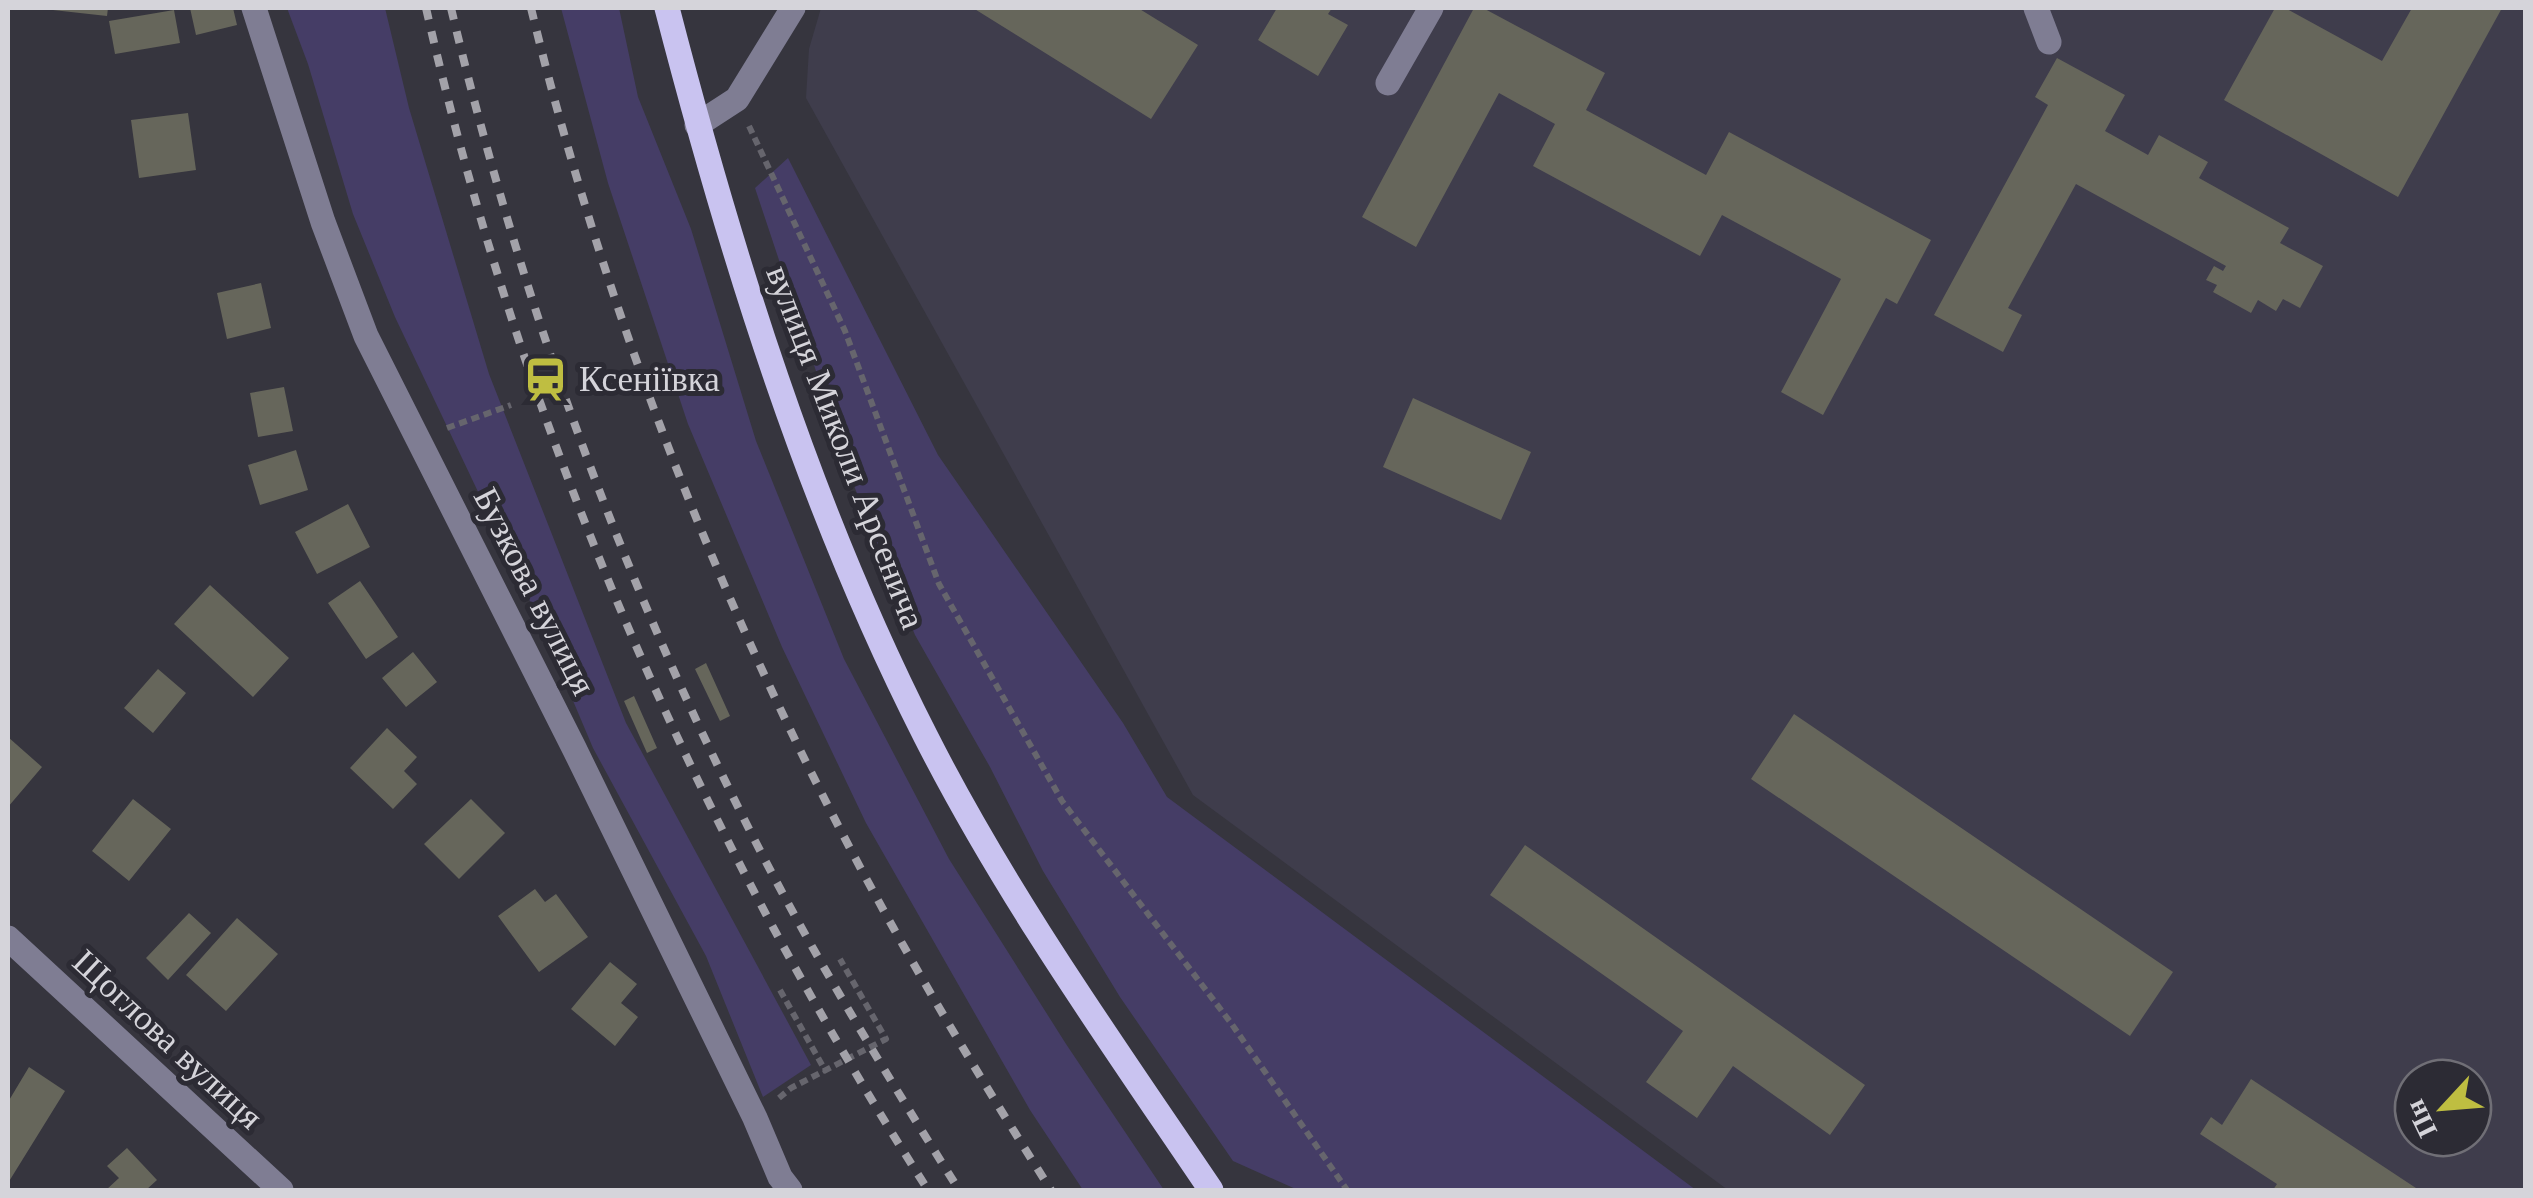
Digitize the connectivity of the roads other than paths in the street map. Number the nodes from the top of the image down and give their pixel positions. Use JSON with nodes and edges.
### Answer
{"nodes":[{"id":1,"x":254,"y":8,"type":"edge"},
{"id":2,"x":667,"y":8,"type":"edge"},
{"id":3,"x":793,"y":8,"type":"edge"},
{"id":4,"x":1431,"y":8,"type":"edge"},
{"id":5,"x":2036,"y":8,"type":"edge"},
{"id":6,"x":2049,"y":42,"type":"dead end"},
{"id":7,"x":1388,"y":82,"type":"dead end"},
{"id":8,"x":697,"y":125,"type":"junction"},
{"id":9,"x":8,"y":938,"type":"edge"},
{"id":10,"x":281,"y":1190,"type":"edge"},
{"id":11,"x":790,"y":1190,"type":"edge"},
{"id":12,"x":1211,"y":1190,"type":"edge"}],
"edges":[{"from":1,"to":11,"type":"street","name":"Бузкова вулиця"},
{"from":2,"to":8,"type":"main road","name":"вулиця Миколи Арсенича"},
{"from":3,"to":8,"type":"street"},
{"from":4,"to":7,"type":"street"},
{"from":5,"to":6,"type":"street"},
{"from":8,"to":12,"type":"main road","name":"вулиця Миколи Арсенича"},
{"from":9,"to":10,"type":"street","name":"Щоглова вулиця"}]}
